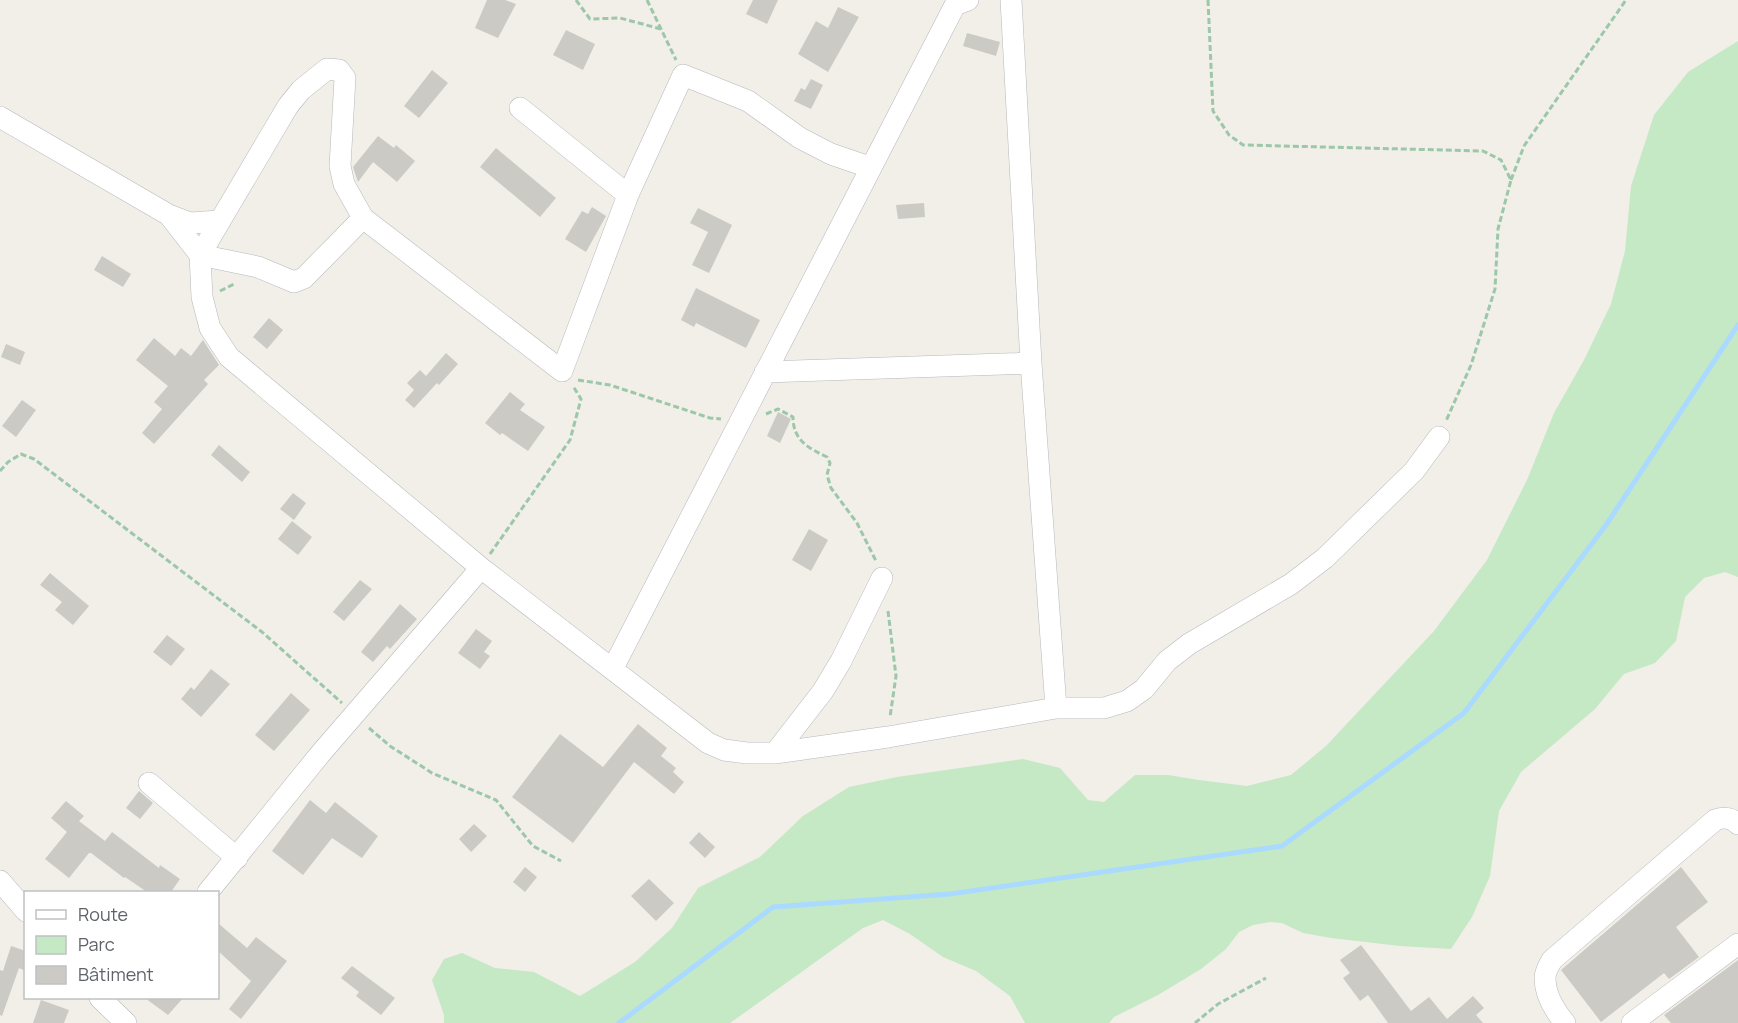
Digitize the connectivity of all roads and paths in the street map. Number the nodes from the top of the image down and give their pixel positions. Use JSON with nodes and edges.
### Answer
{"nodes":[{"id":1,"x":576,"y":0,"type":"edge"},
{"id":2,"x":647,"y":0,"type":"edge"},
{"id":3,"x":1011,"y":0,"type":"edge"},
{"id":4,"x":1208,"y":0,"type":"edge"},
{"id":5,"x":1626,"y":0,"type":"edge"},
{"id":6,"x":957,"y":2,"type":"edge"},
{"id":7,"x":661,"y":29,"type":"junction"},
{"id":8,"x":683,"y":75,"type":"junction"},
{"id":9,"x":520,"y":108,"type":"dead end"},
{"id":10,"x":0,"y":117,"type":"edge"},
{"id":11,"x":869,"y":167,"type":"junction"},
{"id":12,"x":1511,"y":180,"type":"junction"},
{"id":13,"x":628,"y":195,"type":"junction"},
{"id":14,"x":169,"y":216,"type":"junction"},
{"id":15,"x":363,"y":218,"type":"junction"},
{"id":16,"x":220,"y":221,"type":"junction"},
{"id":17,"x":200,"y":255,"type":"junction"},
{"id":18,"x":258,"y":267,"type":"junction"},
{"id":19,"x":202,"y":297,"type":"junction"},
{"id":20,"x":1031,"y":363,"type":"junction"},
{"id":21,"x":765,"y":372,"type":"junction"},
{"id":22,"x":739,"y":420,"type":"junction"},
{"id":23,"x":1439,"y":437,"type":"joint"},
{"id":24,"x":0,"y":471,"type":"edge"},
{"id":25,"x":481,"y":568,"type":"junction"},
{"id":26,"x":882,"y":578,"type":"joint"},
{"id":27,"x":888,"y":609,"type":"dead end"},
{"id":28,"x":613,"y":668,"type":"junction"},
{"id":29,"x":1056,"y":708,"type":"junction"},
{"id":30,"x":353,"y":715,"type":"junction"},
{"id":31,"x":888,"y":737,"type":"junction"},
{"id":32,"x":775,"y":753,"type":"junction"},
{"id":33,"x":149,"y":783,"type":"dead end"},
{"id":34,"x":1738,"y":824,"type":"edge"},
{"id":35,"x":237,"y":858,"type":"junction"},
{"id":36,"x":561,"y":861,"type":"dead end"},
{"id":37,"x":0,"y":881,"type":"edge"},
{"id":38,"x":209,"y":891,"type":"edge"},
{"id":39,"x":24,"y":909,"type":"edge"},
{"id":40,"x":1738,"y":944,"type":"edge"},
{"id":41,"x":1266,"y":978,"type":"dead end"},
{"id":42,"x":106,"y":1006,"type":"edge"},
{"id":43,"x":1556,"y":1020,"type":"edge"},
{"id":44,"x":126,"y":1023,"type":"edge"},
{"id":45,"x":1195,"y":1023,"type":"edge"},
{"id":46,"x":1632,"y":1023,"type":"edge"}],
"edges":[{"from":1,"to":7,"type":"path"},
{"from":2,"to":7,"type":"path"},
{"from":3,"to":20,"type":"street"},
{"from":4,"to":12,"type":"path"},
{"from":5,"to":12,"type":"path"},
{"from":6,"to":11,"type":"street"},
{"from":7,"to":8,"type":"path"},
{"from":8,"to":11,"type":"street"},
{"from":8,"to":13,"type":"street"},
{"from":9,"to":13,"type":"street"},
{"from":10,"to":14,"type":"street"},
{"from":11,"to":21,"type":"street"},
{"from":12,"to":23,"type":"path"},
{"from":13,"to":15,"type":"street"},
{"from":14,"to":16,"type":"street"},
{"from":14,"to":17,"type":"street"},
{"from":15,"to":16,"type":"street"},
{"from":15,"to":18,"type":"street"},
{"from":16,"to":17,"type":"street"},
{"from":17,"to":18,"type":"street"},
{"from":17,"to":19,"type":"street"},
{"from":18,"to":19,"type":"path"},
{"from":19,"to":25,"type":"street"},
{"from":20,"to":21,"type":"street"},
{"from":20,"to":29,"type":"street"},
{"from":21,"to":22,"type":"street"},
{"from":22,"to":25,"type":"path"},
{"from":22,"to":26,"type":"path"},
{"from":22,"to":28,"type":"street"},
{"from":23,"to":29,"type":"street"},
{"from":24,"to":30,"type":"path"},
{"from":25,"to":28,"type":"street"},
{"from":25,"to":30,"type":"street"},
{"from":26,"to":32,"type":"street"},
{"from":27,"to":31,"type":"path"},
{"from":28,"to":32,"type":"street"},
{"from":29,"to":31,"type":"street"},
{"from":30,"to":35,"type":"street"},
{"from":30,"to":36,"type":"path"},
{"from":31,"to":32,"type":"street"},
{"from":33,"to":35,"type":"street"},
{"from":34,"to":43,"type":"street"},
{"from":35,"to":38,"type":"street"},
{"from":37,"to":39,"type":"street"},
{"from":40,"to":46,"type":"street"},
{"from":41,"to":45,"type":"path"},
{"from":42,"to":44,"type":"street"}]}
